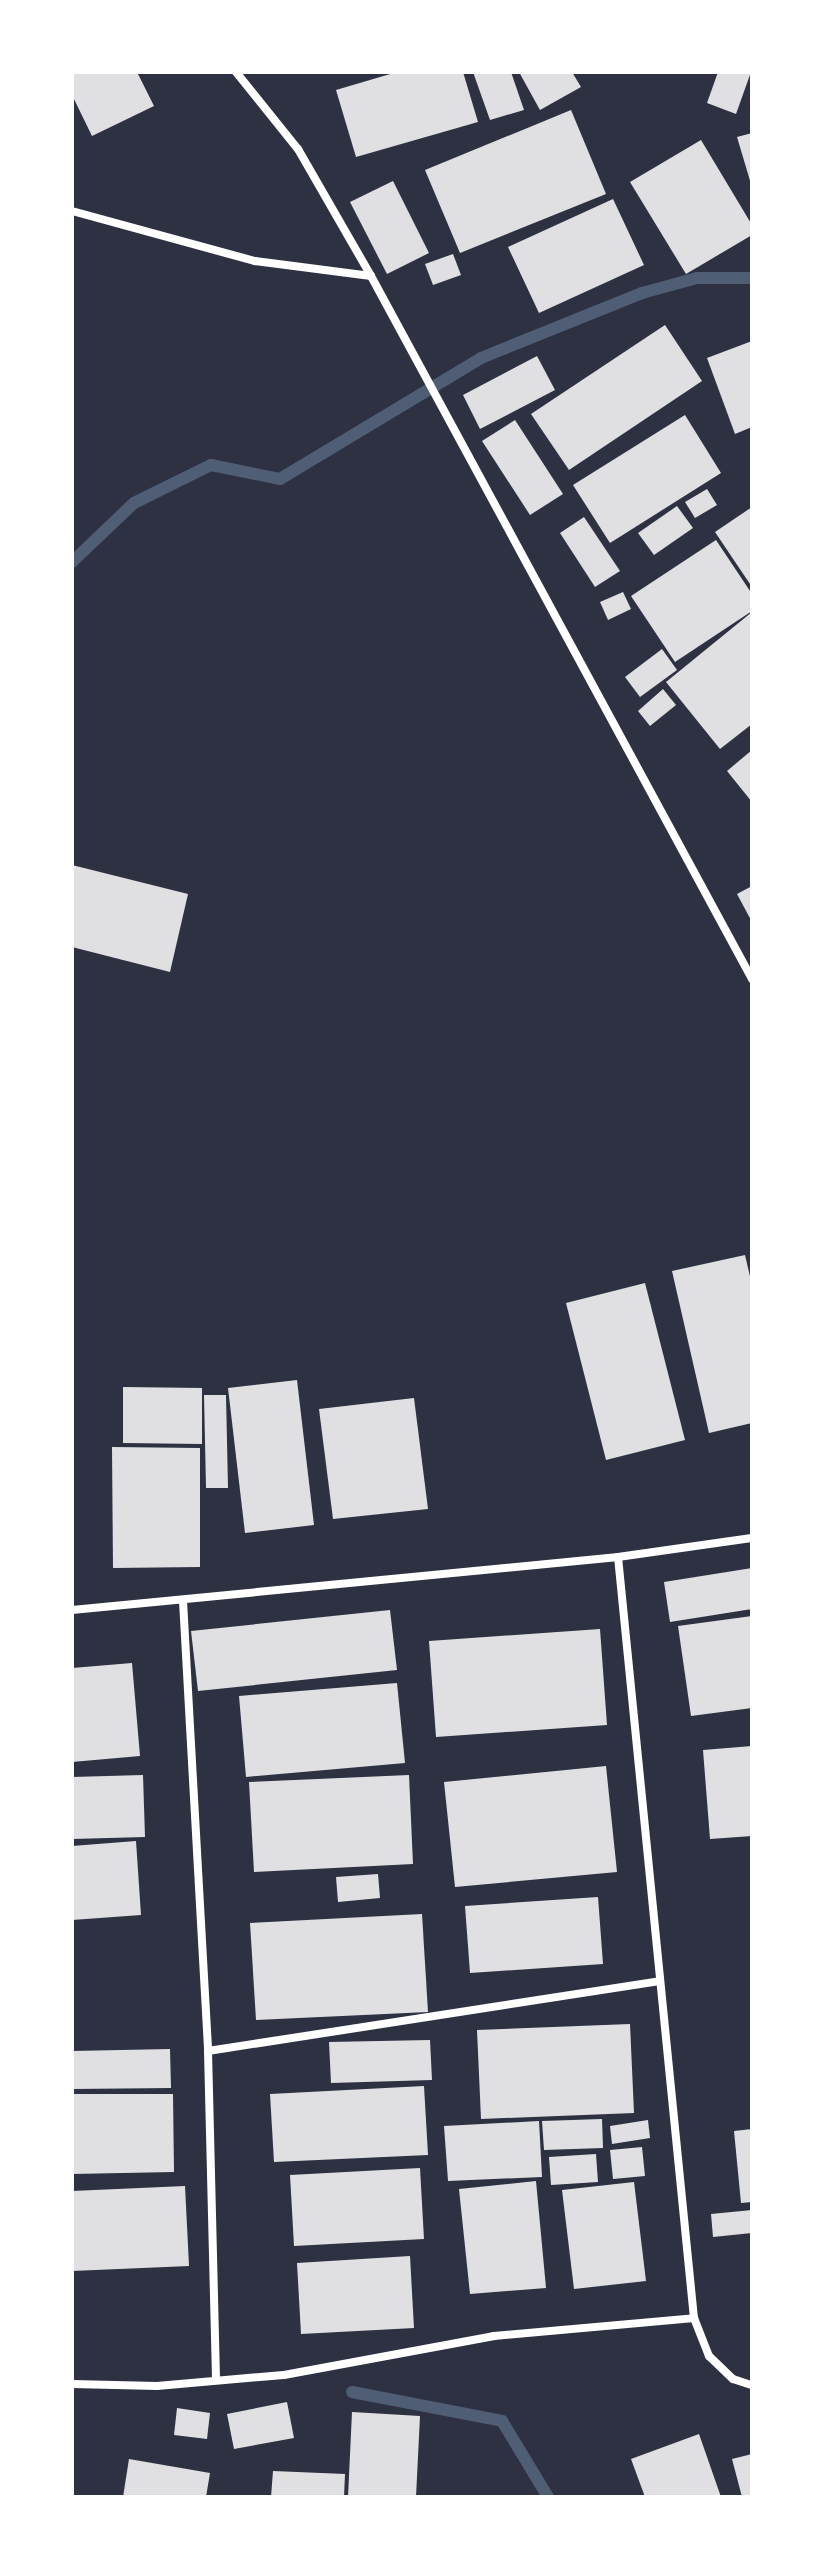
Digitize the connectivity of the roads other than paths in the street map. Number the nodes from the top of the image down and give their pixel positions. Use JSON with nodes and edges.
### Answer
{"nodes":[{"id":1,"x":236,"y":72,"type":"edge"},
{"id":2,"x":72,"y":211,"type":"edge"},
{"id":3,"x":371,"y":276,"type":"junction"},
{"id":4,"x":752,"y":979,"type":"edge"},
{"id":5,"x":752,"y":1538,"type":"edge"},
{"id":6,"x":618,"y":1557,"type":"junction"},
{"id":7,"x":183,"y":1601,"type":"junction"},
{"id":8,"x":72,"y":1610,"type":"edge"},
{"id":9,"x":660,"y":1981,"type":"junction"},
{"id":10,"x":208,"y":2051,"type":"junction"},
{"id":11,"x":694,"y":2318,"type":"junction"},
{"id":12,"x":216,"y":2380,"type":"junction"},
{"id":13,"x":72,"y":2384,"type":"edge"},
{"id":14,"x":752,"y":2385,"type":"edge"}],
"edges":[{"from":1,"to":3,"type":"street"},
{"from":2,"to":3,"type":"street"},
{"from":3,"to":4,"type":"street"},
{"from":5,"to":6,"type":"street"},
{"from":6,"to":7,"type":"street"},
{"from":6,"to":9,"type":"street"},
{"from":7,"to":8,"type":"street"},
{"from":7,"to":10,"type":"street"},
{"from":9,"to":10,"type":"street"},
{"from":9,"to":11,"type":"street"},
{"from":10,"to":12,"type":"street"},
{"from":11,"to":12,"type":"street"},
{"from":11,"to":14,"type":"street"},
{"from":12,"to":13,"type":"street"}]}
